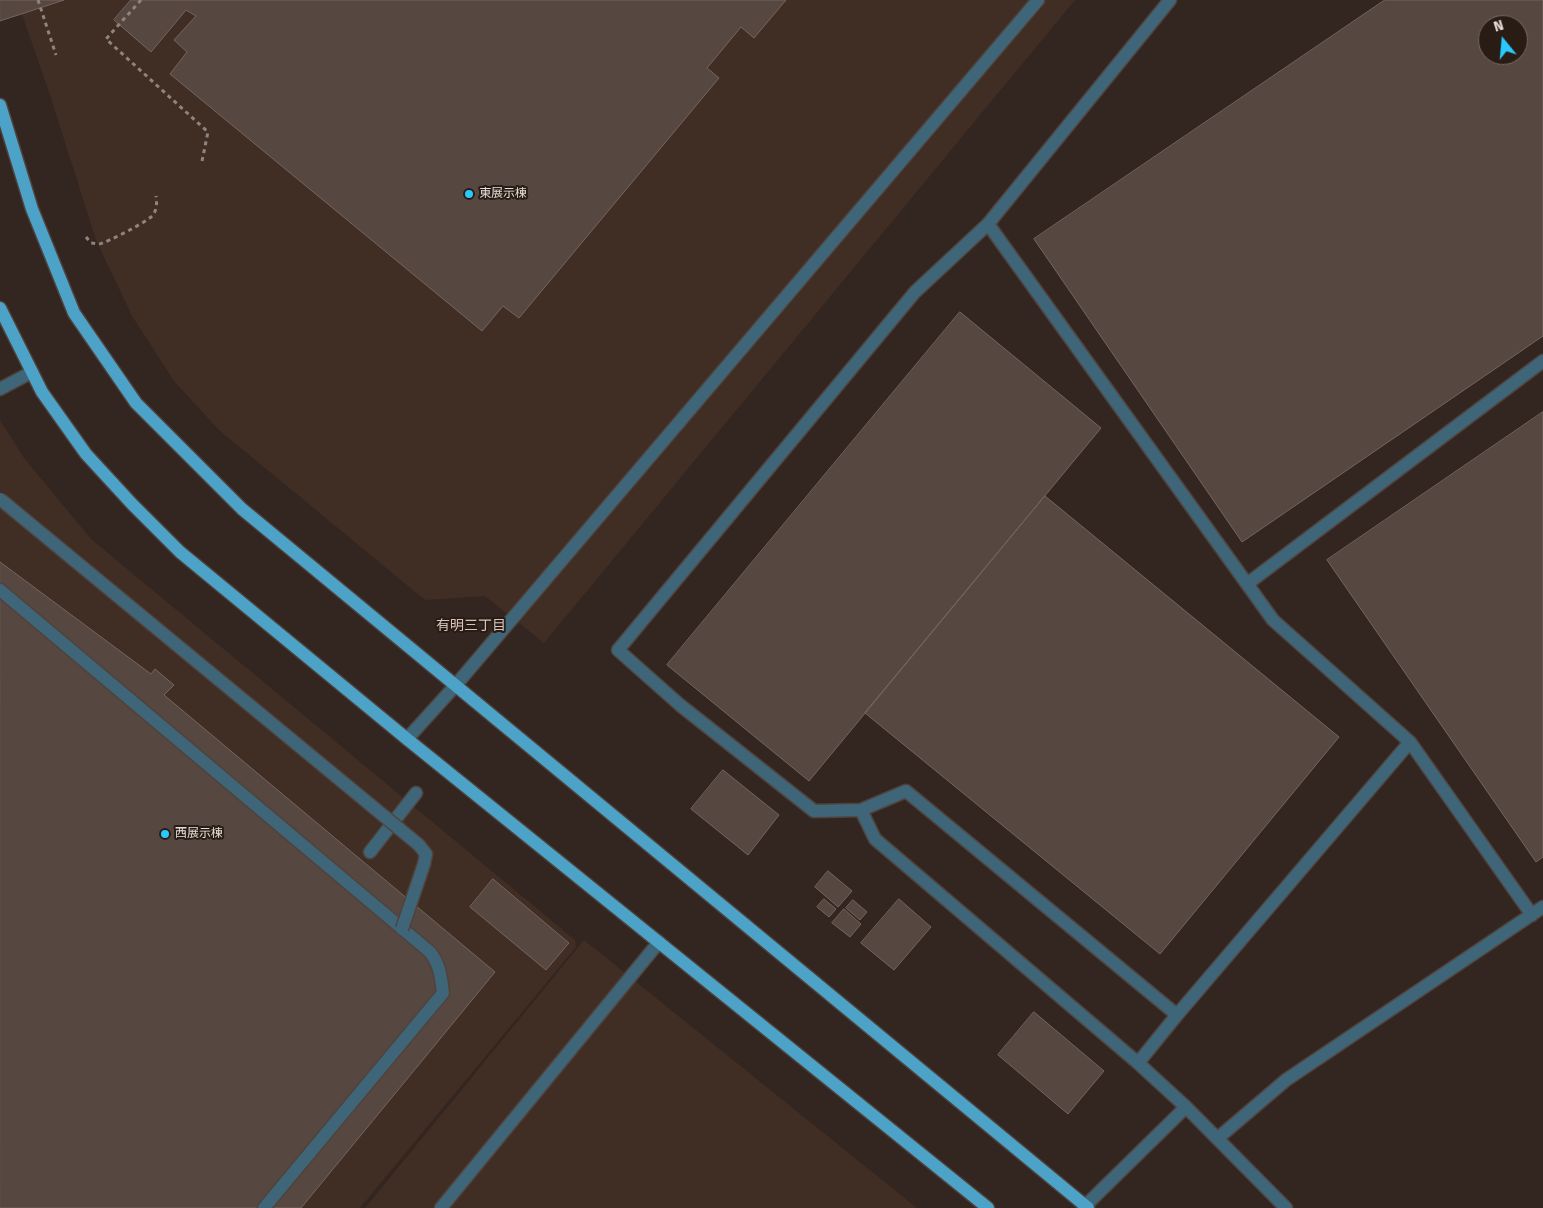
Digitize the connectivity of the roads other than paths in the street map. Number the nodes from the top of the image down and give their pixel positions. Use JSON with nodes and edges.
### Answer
{"nodes":[{"id":1,"x":1038,"y":0,"type":"edge"},
{"id":2,"x":1170,"y":0,"type":"edge"},
{"id":3,"x":0,"y":105,"type":"edge"},
{"id":4,"x":988,"y":224,"type":"junction"},
{"id":5,"x":0,"y":308,"type":"edge"},
{"id":6,"x":1543,"y":361,"type":"edge"},
{"id":7,"x":32,"y":372,"type":"junction"},
{"id":8,"x":0,"y":389,"type":"edge"},
{"id":9,"x":0,"y":499,"type":"edge"},
{"id":10,"x":1247,"y":584,"type":"junction"},
{"id":11,"x":0,"y":590,"type":"edge"},
{"id":12,"x":454,"y":686,"type":"junction"},
{"id":13,"x":407,"y":739,"type":"junction"},
{"id":14,"x":1410,"y":742,"type":"junction"},
{"id":15,"x":416,"y":793,"type":"dead end"},
{"id":16,"x":861,"y":810,"type":"junction"},
{"id":17,"x":370,"y":852,"type":"dead end"},
{"id":18,"x":1538,"y":911,"type":"edge"},
{"id":19,"x":402,"y":929,"type":"junction"},
{"id":20,"x":659,"y":942,"type":"junction"},
{"id":21,"x":1177,"y":1015,"type":"junction"},
{"id":22,"x":1138,"y":1063,"type":"junction"},
{"id":23,"x":1186,"y":1107,"type":"junction"},
{"id":24,"x":1218,"y":1138,"type":"junction"},
{"id":25,"x":1085,"y":1207,"type":"edge"},
{"id":26,"x":264,"y":1208,"type":"edge"},
{"id":27,"x":441,"y":1208,"type":"edge"},
{"id":28,"x":988,"y":1208,"type":"edge"},
{"id":29,"x":1286,"y":1208,"type":"edge"}],
"edges":[{"from":1,"to":12,"type":"street"},
{"from":2,"to":4,"type":"street"},
{"from":3,"to":12,"type":"main road"},
{"from":4,"to":10,"type":"street"},
{"from":4,"to":16,"type":"street"},
{"from":5,"to":7,"type":"main road"},
{"from":6,"to":10,"type":"street"},
{"from":7,"to":8,"type":"street"},
{"from":7,"to":13,"type":"main road"},
{"from":9,"to":19,"type":"street","bridge":true},
{"from":10,"to":14,"type":"street"},
{"from":11,"to":19,"type":"street"},
{"from":12,"to":13,"type":"street"},
{"from":12,"to":25,"type":"main road"},
{"from":13,"to":20,"type":"main road"},
{"from":14,"to":18,"type":"street"},
{"from":14,"to":21,"type":"street"},
{"from":15,"to":17,"type":"street"},
{"from":16,"to":21,"type":"street"},
{"from":16,"to":22,"type":"street"},
{"from":18,"to":24,"type":"street"},
{"from":19,"to":26,"type":"street"},
{"from":20,"to":27,"type":"street"},
{"from":20,"to":28,"type":"main road"},
{"from":21,"to":22,"type":"street"},
{"from":22,"to":23,"type":"street"},
{"from":23,"to":24,"type":"street"},
{"from":23,"to":25,"type":"street"},
{"from":24,"to":29,"type":"street"}]}
